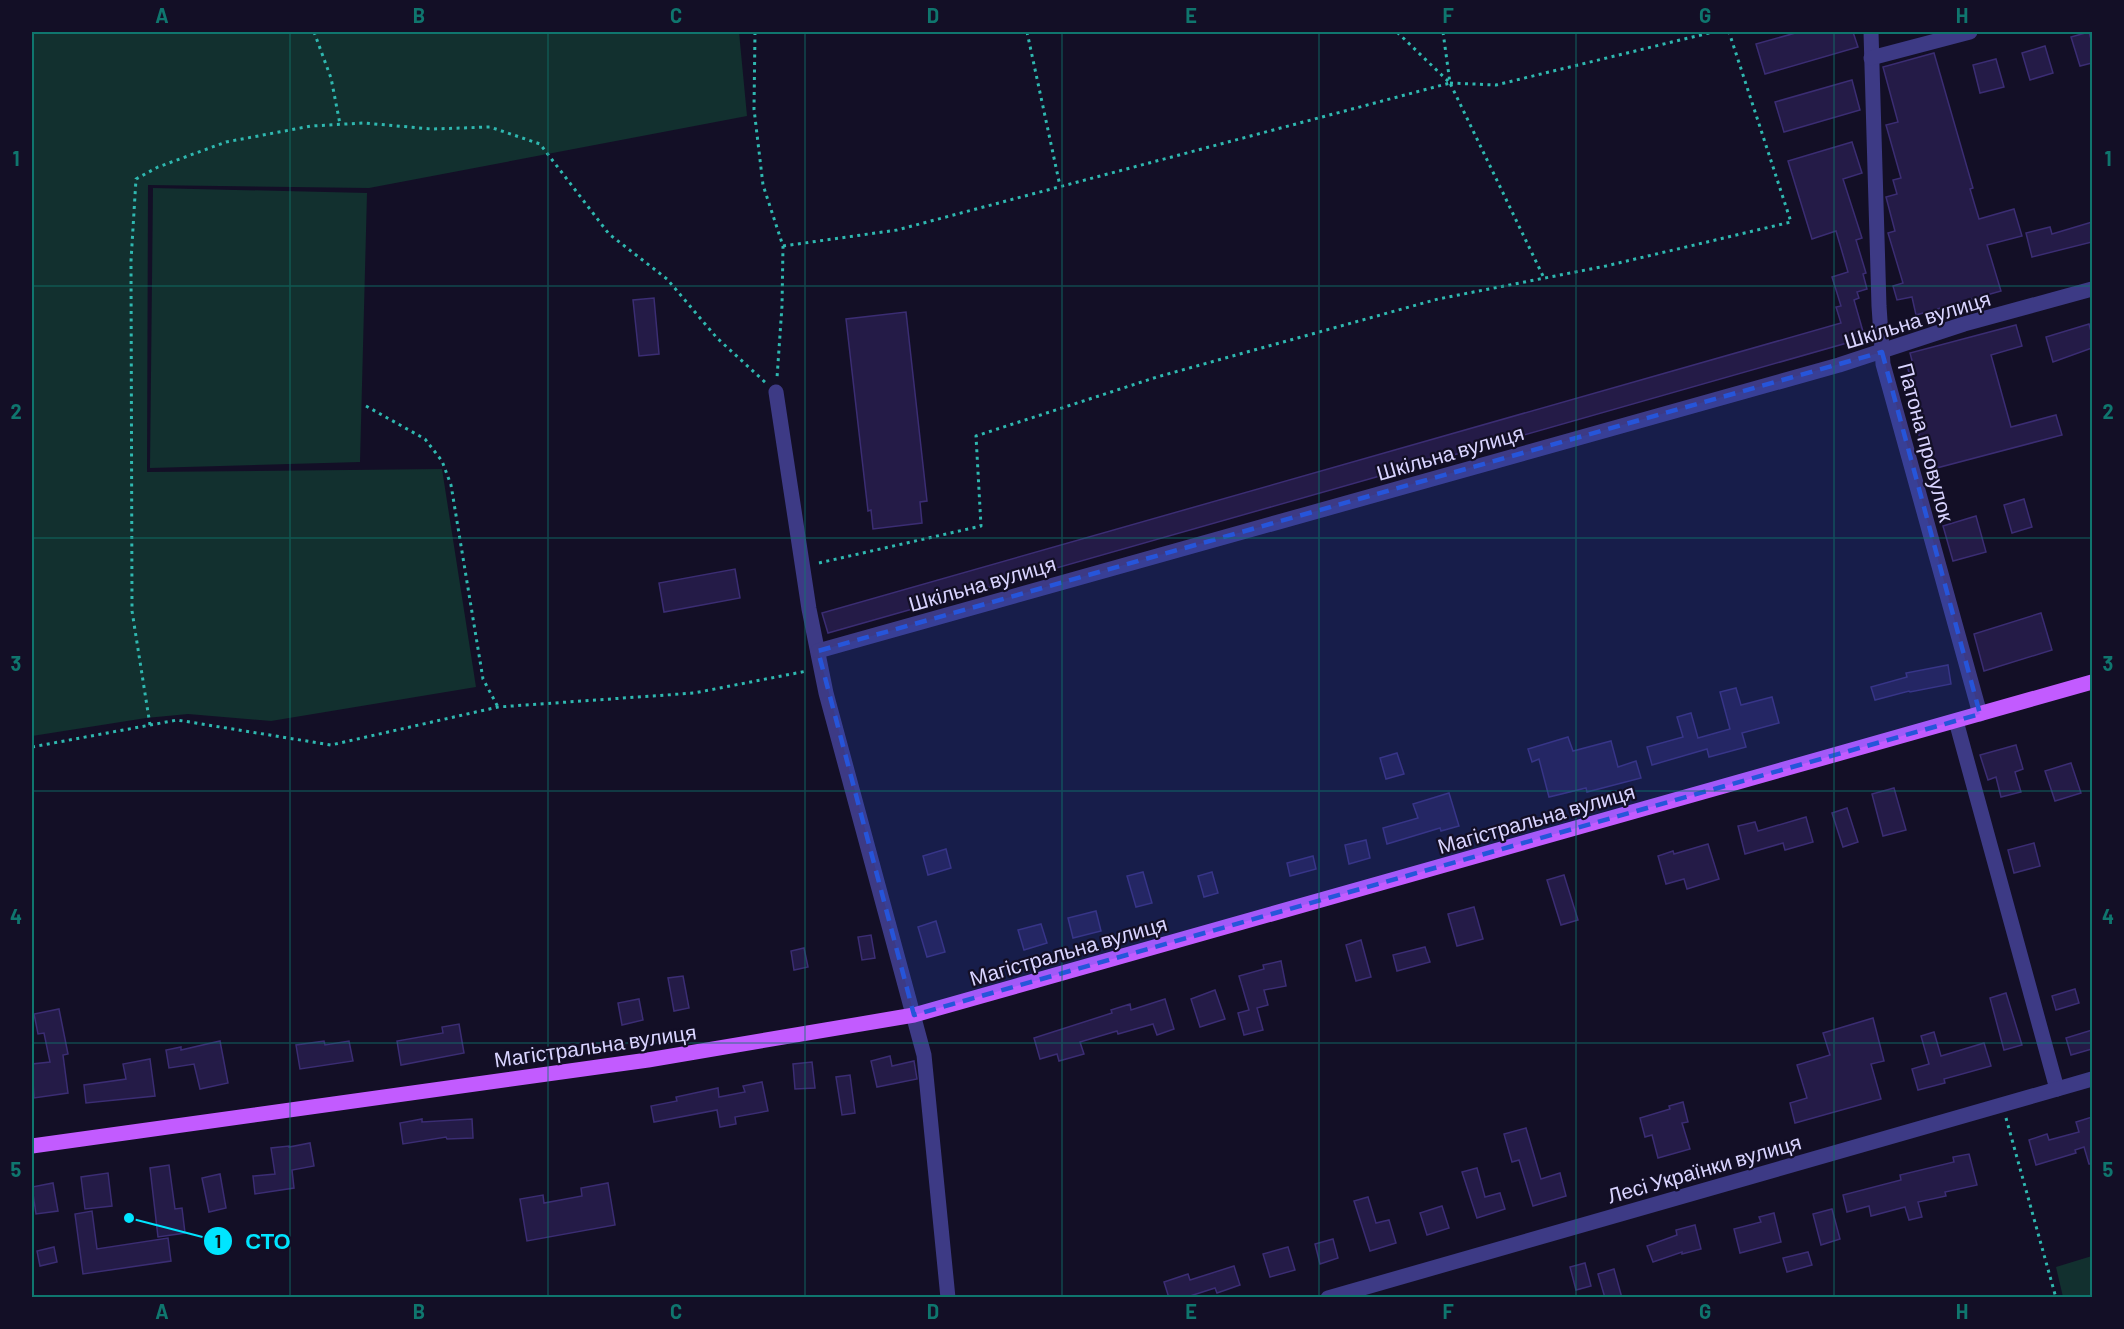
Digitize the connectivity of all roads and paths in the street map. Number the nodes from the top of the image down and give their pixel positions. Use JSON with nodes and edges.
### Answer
{"nodes":[{"id":1,"x":314,"y":32,"type":"edge"},
{"id":2,"x":755,"y":32,"type":"edge"},
{"id":3,"x":1027,"y":32,"type":"edge"},
{"id":4,"x":1397,"y":32,"type":"edge"},
{"id":5,"x":1443,"y":32,"type":"edge"},
{"id":6,"x":1713,"y":32,"type":"edge"},
{"id":7,"x":1729,"y":32,"type":"edge"},
{"id":8,"x":1871,"y":32,"type":"edge"},
{"id":9,"x":1970,"y":32,"type":"edge"},
{"id":10,"x":1871,"y":58,"type":"junction"},
{"id":11,"x":1450,"y":83,"type":"junction"},
{"id":12,"x":340,"y":124,"type":"junction"},
{"id":13,"x":1060,"y":186,"type":"junction"},
{"id":14,"x":783,"y":246,"type":"junction"},
{"id":15,"x":1544,"y":278,"type":"junction"},
{"id":16,"x":2092,"y":289,"type":"edge"},
{"id":17,"x":1882,"y":352,"type":"junction"},
{"id":18,"x":776,"y":392,"type":"junction"},
{"id":19,"x":366,"y":406,"type":"dead end"},
{"id":20,"x":802,"y":567,"type":"junction"},
{"id":21,"x":818,"y":651,"type":"junction"},
{"id":22,"x":821,"y":669,"type":"junction"},
{"id":23,"x":2092,"y":682,"type":"edge"},
{"id":24,"x":498,"y":707,"type":"junction"},
{"id":25,"x":1980,"y":714,"type":"junction"},
{"id":26,"x":1956,"y":721,"type":"junction"},
{"id":27,"x":150,"y":725,"type":"junction"},
{"id":28,"x":32,"y":747,"type":"edge"},
{"id":29,"x":914,"y":1015,"type":"junction"},
{"id":30,"x":2092,"y":1079,"type":"edge"},
{"id":31,"x":2057,"y":1089,"type":"junction"},
{"id":32,"x":2002,"y":1104,"type":"junction"},
{"id":33,"x":32,"y":1146,"type":"edge"},
{"id":34,"x":948,"y":1298,"type":"edge"},
{"id":35,"x":1328,"y":1298,"type":"edge"},
{"id":36,"x":2056,"y":1298,"type":"edge"}],
"edges":[{"from":1,"to":12,"type":"path"},
{"from":2,"to":14,"type":"path"},
{"from":3,"to":13,"type":"path"},
{"from":4,"to":11,"type":"path"},
{"from":5,"to":11,"type":"path"},
{"from":6,"to":11,"type":"path"},
{"from":7,"to":15,"type":"path"},
{"from":8,"to":10,"type":"street","name":"Патона провулок"},
{"from":9,"to":10,"type":"street"},
{"from":10,"to":17,"type":"street","name":"Патона провулок"},
{"from":11,"to":13,"type":"path"},
{"from":11,"to":15,"type":"path"},
{"from":12,"to":18,"type":"path"},
{"from":12,"to":27,"type":"path"},
{"from":13,"to":14,"type":"path"},
{"from":14,"to":18,"type":"path"},
{"from":15,"to":20,"type":"path"},
{"from":16,"to":17,"type":"street","name":"Шкільна вулиця"},
{"from":17,"to":21,"type":"street","name":"Шкільна вулиця"},
{"from":17,"to":25,"type":"street","name":"Патона провулок"},
{"from":18,"to":20,"type":"street"},
{"from":19,"to":24,"type":"path"},
{"from":20,"to":21,"type":"street"},
{"from":21,"to":22,"type":"street"},
{"from":22,"to":24,"type":"path"},
{"from":22,"to":29,"type":"street"},
{"from":23,"to":25,"type":"main road","name":"Магістральна вулиця"},
{"from":24,"to":27,"type":"path"},
{"from":25,"to":26,"type":"main road","name":"Магістральна вулиця"},
{"from":26,"to":29,"type":"main road","name":"Магістральна вулиця"},
{"from":26,"to":31,"type":"street"},
{"from":27,"to":28,"type":"path"},
{"from":29,"to":33,"type":"main road","name":"Магістральна вулиця"},
{"from":29,"to":34,"type":"street"},
{"from":30,"to":31,"type":"street","name":"Лесі Українки вулиця"},
{"from":31,"to":32,"type":"street","name":"Лесі Українки вулиця"},
{"from":32,"to":35,"type":"street","name":"Лесі Українки вулиця"},
{"from":32,"to":36,"type":"path"}]}
